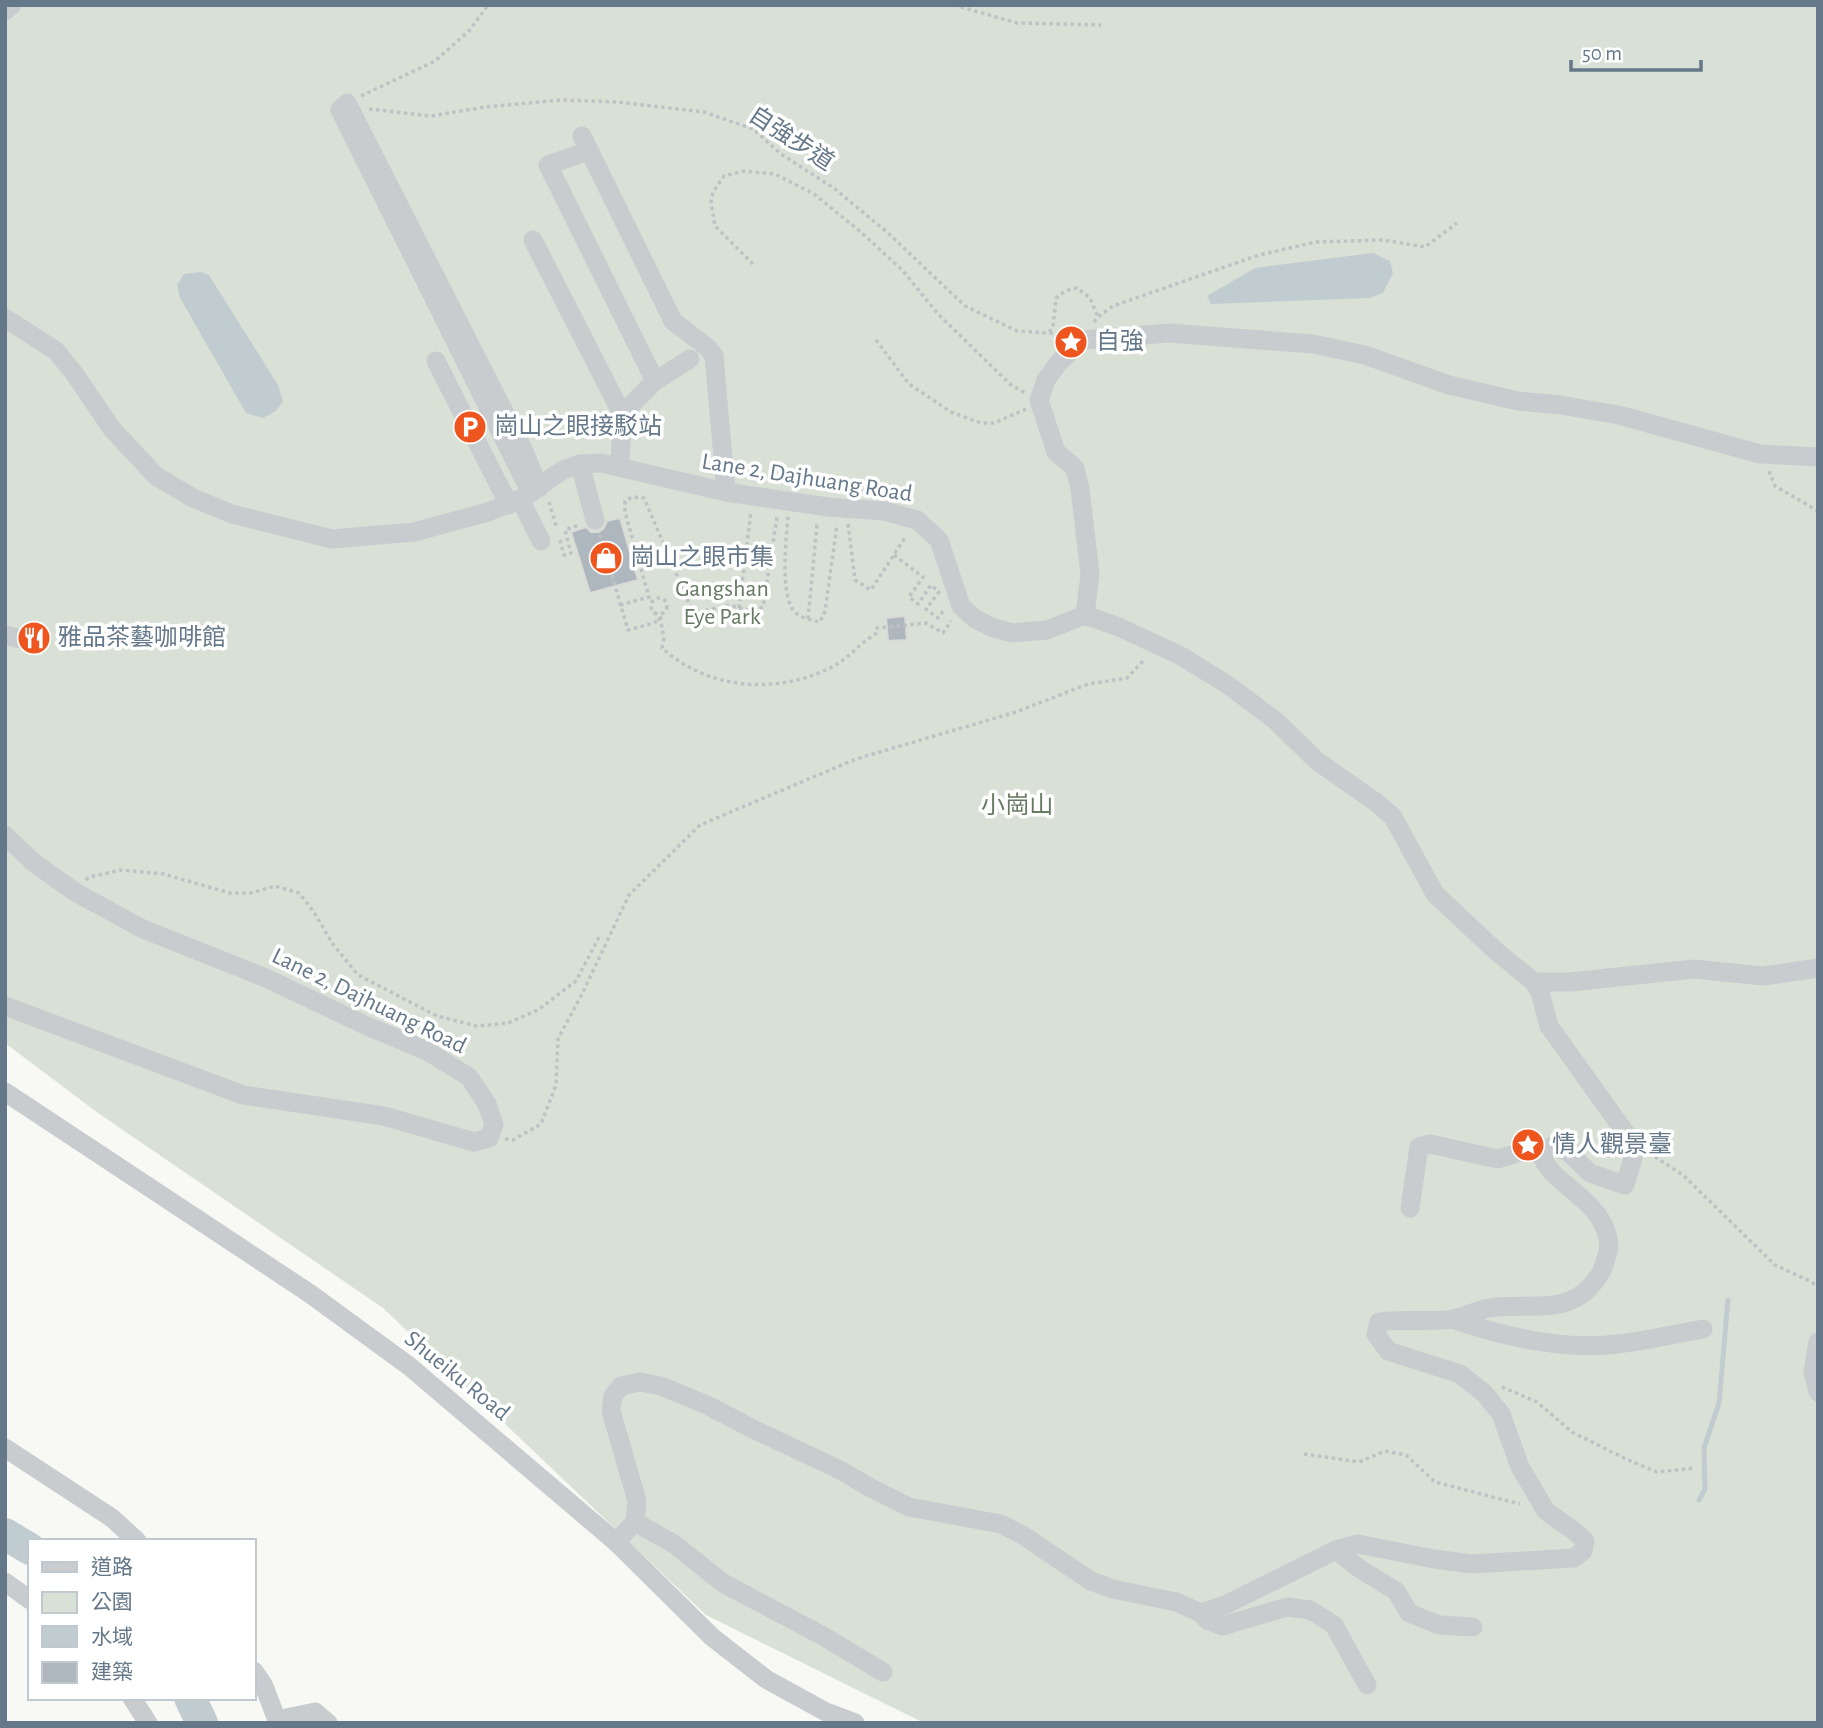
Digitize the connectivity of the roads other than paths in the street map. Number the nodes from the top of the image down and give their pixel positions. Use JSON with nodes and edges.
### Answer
{"nodes":[{"id":1,"x":12,"y":5,"type":"edge"},
{"id":2,"x":5,"y":11,"type":"edge"},
{"id":3,"x":347,"y":103,"type":"road end"},
{"id":4,"x":533,"y":240,"type":"dead end"},
{"id":5,"x":5,"y":318,"type":"edge"},
{"id":6,"x":690,"y":359,"type":"dead end"},
{"id":7,"x":436,"y":361,"type":"dead end"},
{"id":8,"x":654,"y":381,"type":"junction"},
{"id":9,"x":622,"y":414,"type":"junction"},
{"id":10,"x":1818,"y":457,"type":"edge"},
{"id":11,"x":580,"y":464,"type":"junction"},
{"id":12,"x":620,"y":466,"type":"junction"},
{"id":13,"x":726,"y":492,"type":"junction"},
{"id":14,"x":529,"y":494,"type":"junction"},
{"id":15,"x":595,"y":520,"type":"road end"},
{"id":16,"x":541,"y":541,"type":"dead end"},
{"id":17,"x":1085,"y":615,"type":"junction"},
{"id":18,"x":5,"y":835,"type":"edge"},
{"id":19,"x":1818,"y":968,"type":"edge"},
{"id":20,"x":1534,"y":982,"type":"junction"},
{"id":21,"x":5,"y":1006,"type":"edge"},
{"id":22,"x":5,"y":1092,"type":"edge"},
{"id":23,"x":1541,"y":1153,"type":"junction"},
{"id":24,"x":1410,"y":1208,"type":"dead end"},
{"id":25,"x":1452,"y":1319,"type":"junction"},
{"id":26,"x":1703,"y":1329,"type":"dead end"},
{"id":27,"x":1818,"y":1342,"type":"edge"},
{"id":28,"x":1818,"y":1392,"type":"edge"},
{"id":29,"x":5,"y":1448,"type":"edge"},
{"id":30,"x":635,"y":1522,"type":"junction"},
{"id":31,"x":135,"y":1539,"type":"edge"},
{"id":32,"x":616,"y":1542,"type":"junction"},
{"id":33,"x":1336,"y":1550,"type":"junction"},
{"id":34,"x":5,"y":1582,"type":"edge"},
{"id":35,"x":28,"y":1599,"type":"edge"},
{"id":36,"x":1200,"y":1613,"type":"junction"},
{"id":37,"x":1473,"y":1627,"type":"dead end"},
{"id":38,"x":883,"y":1672,"type":"dead end"},
{"id":39,"x":256,"y":1674,"type":"edge"},
{"id":40,"x":1367,"y":1685,"type":"dead end"},
{"id":41,"x":133,"y":1700,"type":"edge"},
{"id":42,"x":277,"y":1721,"type":"edge"},
{"id":43,"x":148,"y":1723,"type":"edge"},
{"id":44,"x":328,"y":1723,"type":"edge"},
{"id":45,"x":855,"y":1723,"type":"edge"}],
"edges":[{"from":1,"to":2,"type":"street"},
{"from":3,"to":14,"type":"street"},
{"from":4,"to":9,"type":"street"},
{"from":5,"to":14,"type":"street","name":"Lane 2, Dajhuang Road"},
{"from":6,"to":8,"type":"street"},
{"from":7,"to":14,"type":"street"},
{"from":8,"to":9,"type":"street"},
{"from":8,"to":13,"type":"street"},
{"from":9,"to":12,"type":"street"},
{"from":10,"to":17,"type":"street"},
{"from":11,"to":12,"type":"street","name":"Lane 2, Dajhuang Road"},
{"from":11,"to":14,"type":"street","name":"Lane 2, Dajhuang Road"},
{"from":11,"to":15,"type":"street"},
{"from":12,"to":13,"type":"street","name":"Lane 2, Dajhuang Road"},
{"from":13,"to":17,"type":"street","name":"Lane 2, Dajhuang Road"},
{"from":14,"to":16,"type":"street"},
{"from":17,"to":20,"type":"street"},
{"from":18,"to":21,"type":"street","name":"Lane 2, Dajhuang Road"},
{"from":19,"to":20,"type":"street"},
{"from":20,"to":23,"type":"street"},
{"from":22,"to":32,"type":"street","name":"Shueiku Road"},
{"from":23,"to":24,"type":"street"},
{"from":23,"to":25,"type":"street"},
{"from":25,"to":26,"type":"street"},
{"from":25,"to":33,"type":"street"},
{"from":27,"to":28,"type":"street"},
{"from":29,"to":31,"type":"street"},
{"from":30,"to":32,"type":"street"},
{"from":30,"to":36,"type":"street"},
{"from":30,"to":38,"type":"street"},
{"from":32,"to":45,"type":"street","name":"Shueiku Road"},
{"from":33,"to":36,"type":"street"},
{"from":33,"to":37,"type":"street"},
{"from":34,"to":35,"type":"street"},
{"from":36,"to":40,"type":"street"},
{"from":39,"to":42,"type":"street"},
{"from":41,"to":43,"type":"street"},
{"from":42,"to":44,"type":"street"}]}
